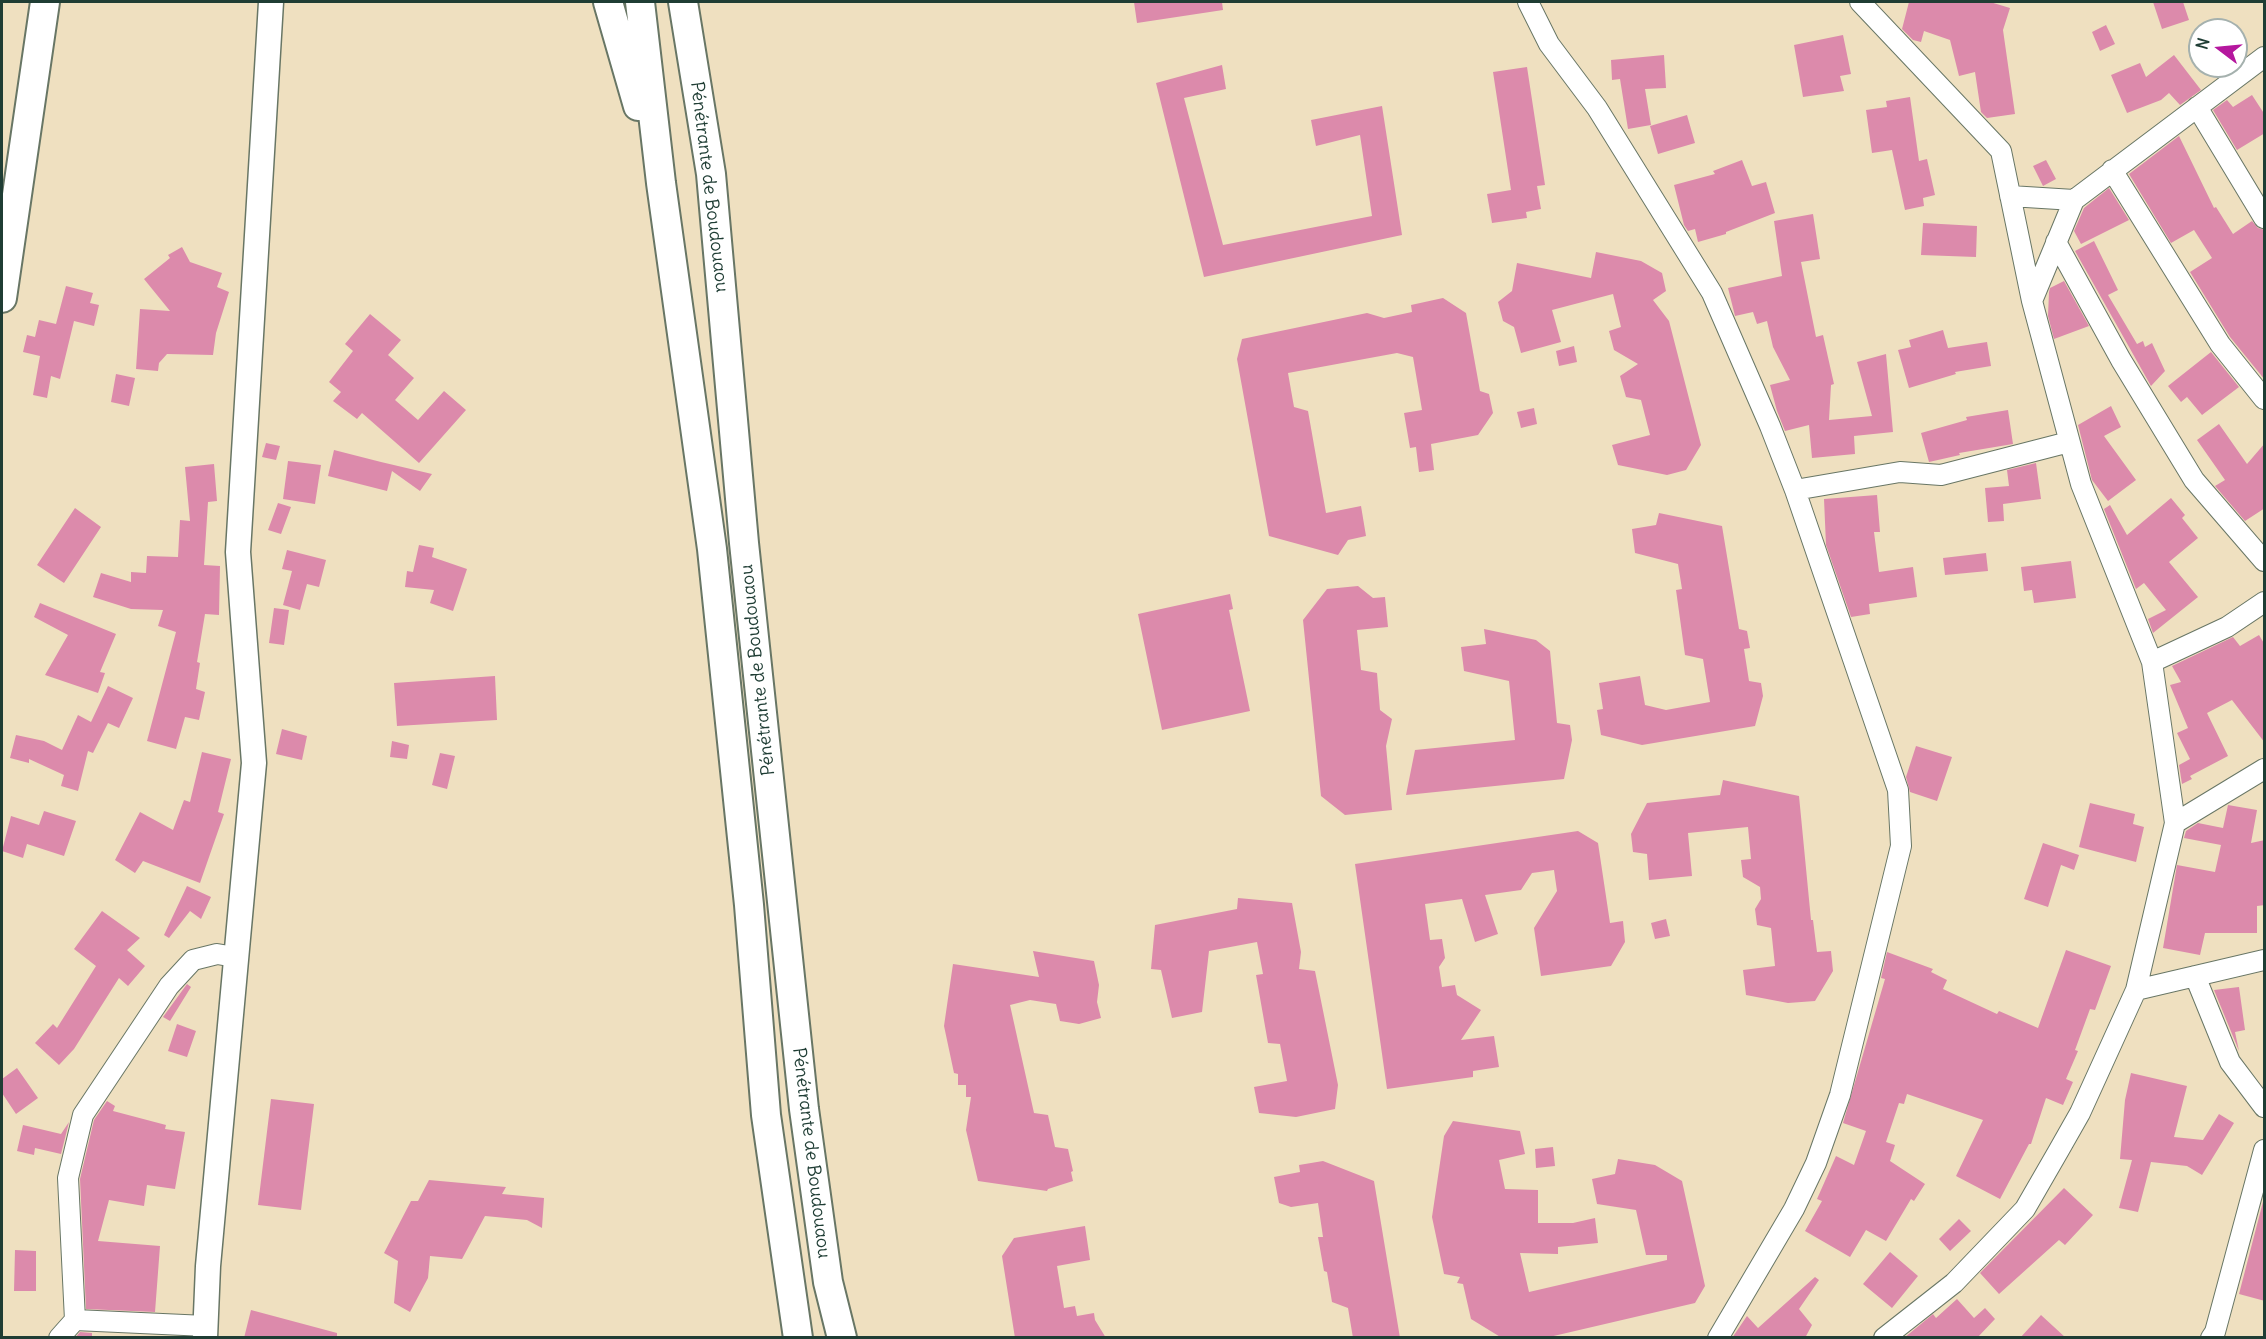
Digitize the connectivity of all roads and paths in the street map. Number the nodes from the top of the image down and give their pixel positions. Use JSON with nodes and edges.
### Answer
{"nodes":[{"id":1,"x":45,"y":2,"type":"edge"},
{"id":2,"x":52,"y":2,"type":"edge"},
{"id":3,"x":271,"y":2,"type":"edge"},
{"id":4,"x":608,"y":2,"type":"edge"},
{"id":5,"x":640,"y":2,"type":"edge"},
{"id":6,"x":683,"y":2,"type":"edge"},
{"id":7,"x":1528,"y":2,"type":"edge"},
{"id":8,"x":1860,"y":2,"type":"edge"},
{"id":9,"x":2265,"y":57,"type":"edge"},
{"id":10,"x":39,"y":61,"type":"junction"},
{"id":11,"x":2197,"y":107,"type":"junction"},
{"id":12,"x":2112,"y":170,"type":"junction"},
{"id":13,"x":661,"y":183,"type":"junction"},
{"id":14,"x":2010,"y":196,"type":"junction"},
{"id":15,"x":2074,"y":200,"type":"junction"},
{"id":16,"x":2265,"y":218,"type":"edge"},
{"id":17,"x":2056,"y":242,"type":"junction"},
{"id":18,"x":2,"y":298,"type":"edge"},
{"id":19,"x":2032,"y":301,"type":"junction"},
{"id":20,"x":2265,"y":399,"type":"edge"},
{"id":21,"x":2069,"y":442,"type":"junction"},
{"id":22,"x":1795,"y":490,"type":"junction"},
{"id":23,"x":2265,"y":561,"type":"edge"},
{"id":24,"x":2265,"y":602,"type":"edge"},
{"id":25,"x":2152,"y":662,"type":"junction"},
{"id":26,"x":2265,"y":769,"type":"edge"},
{"id":27,"x":2175,"y":823,"type":"junction"},
{"id":28,"x":235,"y":957,"type":"junction"},
{"id":29,"x":2265,"y":960,"type":"edge"},
{"id":30,"x":2195,"y":976,"type":"junction"},
{"id":31,"x":2136,"y":990,"type":"junction"},
{"id":32,"x":2265,"y":1107,"type":"edge"},
{"id":33,"x":2265,"y":1150,"type":"edge"},
{"id":34,"x":75,"y":1320,"type":"junction"},
{"id":35,"x":205,"y":1332,"type":"edge"},
{"id":36,"x":59,"y":1338,"type":"edge"},
{"id":37,"x":798,"y":1338,"type":"edge"},
{"id":38,"x":842,"y":1338,"type":"edge"},
{"id":39,"x":1718,"y":1338,"type":"edge"},
{"id":40,"x":1884,"y":1338,"type":"edge"},
{"id":41,"x":2211,"y":1338,"type":"edge"}],
"edges":[{"from":1,"to":10,"type":"highway"},
{"from":2,"to":10,"type":"highway"},
{"from":3,"to":28,"type":"main road"},
{"from":4,"to":13,"type":"highway"},
{"from":5,"to":13,"type":"highway","name":"Pénétrante de Boudouaou"},
{"from":6,"to":38,"type":"highway","name":"Pénétrante de Boudouaou"},
{"from":7,"to":22,"type":"street"},
{"from":8,"to":14,"type":"street"},
{"from":9,"to":11,"type":"street"},
{"from":10,"to":18,"type":"highway"},
{"from":11,"to":12,"type":"street"},
{"from":11,"to":16,"type":"street"},
{"from":12,"to":15,"type":"street"},
{"from":12,"to":20,"type":"street"},
{"from":13,"to":37,"type":"highway","name":"Pénétrante de Boudouaou"},
{"from":14,"to":15,"type":"street"},
{"from":14,"to":19,"type":"street"},
{"from":15,"to":17,"type":"street"},
{"from":17,"to":19,"type":"street"},
{"from":17,"to":23,"type":"street"},
{"from":19,"to":21,"type":"street"},
{"from":21,"to":22,"type":"street"},
{"from":21,"to":25,"type":"street"},
{"from":22,"to":39,"type":"street"},
{"from":24,"to":25,"type":"street"},
{"from":25,"to":27,"type":"street"},
{"from":26,"to":27,"type":"street"},
{"from":27,"to":31,"type":"street"},
{"from":28,"to":34,"type":"street"},
{"from":28,"to":35,"type":"main road"},
{"from":29,"to":30,"type":"street"},
{"from":30,"to":31,"type":"street"},
{"from":30,"to":32,"type":"street"},
{"from":31,"to":40,"type":"street"},
{"from":33,"to":41,"type":"street"},
{"from":34,"to":35,"type":"street"},
{"from":34,"to":36,"type":"street"}]}
